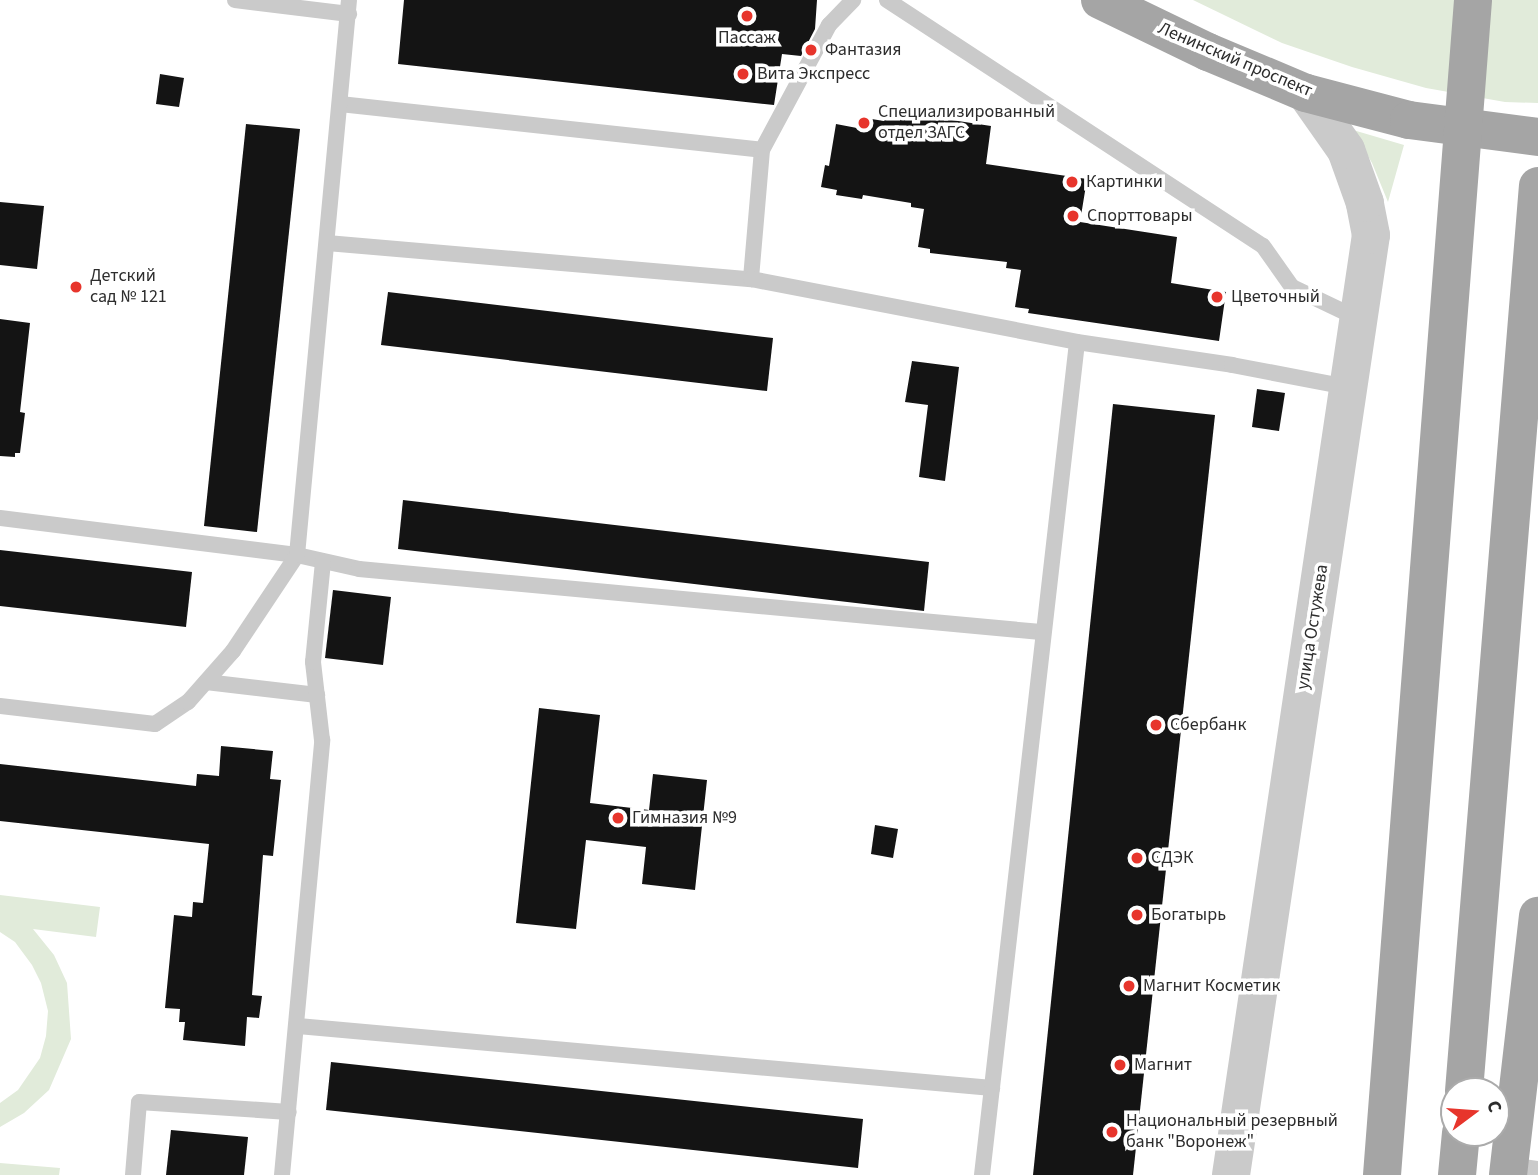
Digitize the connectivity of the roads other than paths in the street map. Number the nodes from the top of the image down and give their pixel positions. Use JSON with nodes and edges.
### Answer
{"nodes":[{"id":1,"x":235,"y":0,"type":"edge"},
{"id":2,"x":853,"y":0,"type":"edge"},
{"id":3,"x":887,"y":0,"type":"edge"},
{"id":4,"x":1473,"y":0,"type":"edge"},
{"id":5,"x":1107,"y":2,"type":"edge"},
{"id":6,"x":349,"y":7,"type":"edge"},
{"id":7,"x":1306,"y":93,"type":"junction"},
{"id":8,"x":340,"y":104,"type":"junction"},
{"id":9,"x":1538,"y":137,"type":"edge"},
{"id":10,"x":762,"y":150,"type":"junction"},
{"id":11,"x":1538,"y":186,"type":"edge"},
{"id":12,"x":327,"y":243,"type":"junction"},
{"id":13,"x":751,"y":279,"type":"junction"},
{"id":14,"x":1357,"y":318,"type":"junction"},
{"id":15,"x":1077,"y":342,"type":"junction"},
{"id":16,"x":1337,"y":386,"type":"dead end"},
{"id":17,"x":0,"y":518,"type":"edge"},
{"id":18,"x":297,"y":555,"type":"junction"},
{"id":19,"x":323,"y":561,"type":"junction"},
{"id":20,"x":1041,"y":632,"type":"junction"},
{"id":21,"x":206,"y":682,"type":"junction"},
{"id":22,"x":317,"y":695,"type":"junction"},
{"id":23,"x":0,"y":706,"type":"edge"},
{"id":24,"x":1538,"y":916,"type":"edge"},
{"id":25,"x":298,"y":1026,"type":"junction"},
{"id":26,"x":1465,"y":1077,"type":"edge"},
{"id":27,"x":992,"y":1088,"type":"junction"},
{"id":28,"x":289,"y":1112,"type":"junction"},
{"id":29,"x":1460,"y":1147,"type":"edge"},
{"id":30,"x":1519,"y":1170,"type":"edge"},
{"id":31,"x":133,"y":1175,"type":"edge"},
{"id":32,"x":282,"y":1175,"type":"edge"},
{"id":33,"x":982,"y":1175,"type":"edge"},
{"id":34,"x":1231,"y":1175,"type":"edge"},
{"id":35,"x":1382,"y":1175,"type":"edge"},
{"id":36,"x":1457,"y":1175,"type":"edge"}],
"edges":[{"from":1,"to":6,"type":"lane"},
{"from":2,"to":10,"type":"lane"},
{"from":3,"to":14,"type":"lane"},
{"from":4,"to":35,"type":"main road","bridge":true},
{"from":5,"to":7,"type":"main road","name":"Ленинский проспект"},
{"from":6,"to":8,"type":"lane"},
{"from":7,"to":9,"type":"main road","name":"Ленинский проспект"},
{"from":7,"to":14,"type":"street","name":"улица Остужева"},
{"from":8,"to":10,"type":"lane"},
{"from":8,"to":12,"type":"lane"},
{"from":10,"to":13,"type":"lane"},
{"from":11,"to":26,"type":"main road"},
{"from":12,"to":13,"type":"lane"},
{"from":12,"to":18,"type":"lane"},
{"from":13,"to":15,"type":"lane"},
{"from":14,"to":34,"type":"street","name":"улица Остужева"},
{"from":15,"to":16,"type":"lane"},
{"from":15,"to":20,"type":"lane"},
{"from":17,"to":18,"type":"lane"},
{"from":18,"to":19,"type":"lane"},
{"from":18,"to":21,"type":"lane"},
{"from":19,"to":20,"type":"lane"},
{"from":19,"to":22,"type":"lane"},
{"from":20,"to":27,"type":"lane"},
{"from":21,"to":22,"type":"lane"},
{"from":21,"to":23,"type":"lane"},
{"from":22,"to":25,"type":"lane"},
{"from":24,"to":30,"type":"main road"},
{"from":25,"to":27,"type":"lane"},
{"from":25,"to":28,"type":"lane"},
{"from":27,"to":33,"type":"lane"},
{"from":28,"to":31,"type":"lane"},
{"from":28,"to":32,"type":"lane"},
{"from":29,"to":36,"type":"main road"}]}
